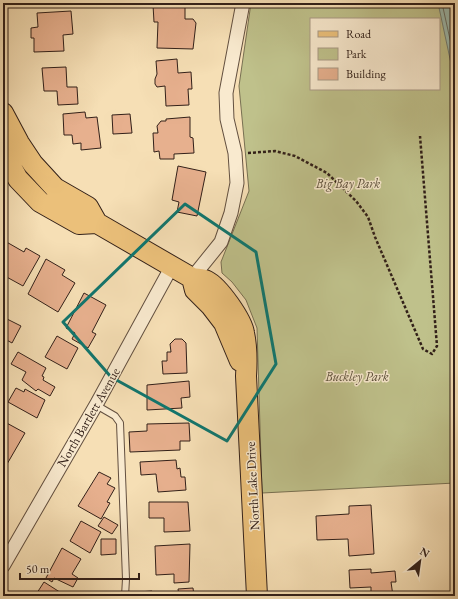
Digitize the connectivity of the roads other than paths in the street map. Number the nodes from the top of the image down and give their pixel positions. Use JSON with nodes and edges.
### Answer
{"nodes":[{"id":1,"x":243,"y":3,"type":"edge"},
{"id":2,"x":3,"y":113,"type":"edge"},
{"id":3,"x":3,"y":152,"type":"edge"},
{"id":4,"x":11,"y":178,"type":"edge"},
{"id":5,"x":55,"y":188,"type":"junction"},
{"id":6,"x":98,"y":223,"type":"junction"},
{"id":7,"x":172,"y":266,"type":"junction"},
{"id":8,"x":192,"y":278,"type":"junction"},
{"id":9,"x":96,"y":405,"type":"junction"},
{"id":10,"x":3,"y":566,"type":"edge"},
{"id":11,"x":125,"y":596,"type":"edge"},
{"id":12,"x":257,"y":596,"type":"edge"}],
"edges":[{"from":1,"to":8,"type":"street"},
{"from":2,"to":5,"type":"main road"},
{"from":3,"to":4,"type":"main road"},
{"from":4,"to":5,"type":"main road"},
{"from":4,"to":6,"type":"main road"},
{"from":5,"to":6,"type":"main road"},
{"from":6,"to":7,"type":"main road","name":"North Lake Drive"},
{"from":7,"to":8,"type":"main road","name":"North Lake Drive"},
{"from":7,"to":9,"type":"street","name":"North Bartlett Avenue"},
{"from":8,"to":12,"type":"main road","name":"North Lake Drive"},
{"from":9,"to":10,"type":"street","name":"North Bartlett Avenue"},
{"from":9,"to":11,"type":"lane"}]}
